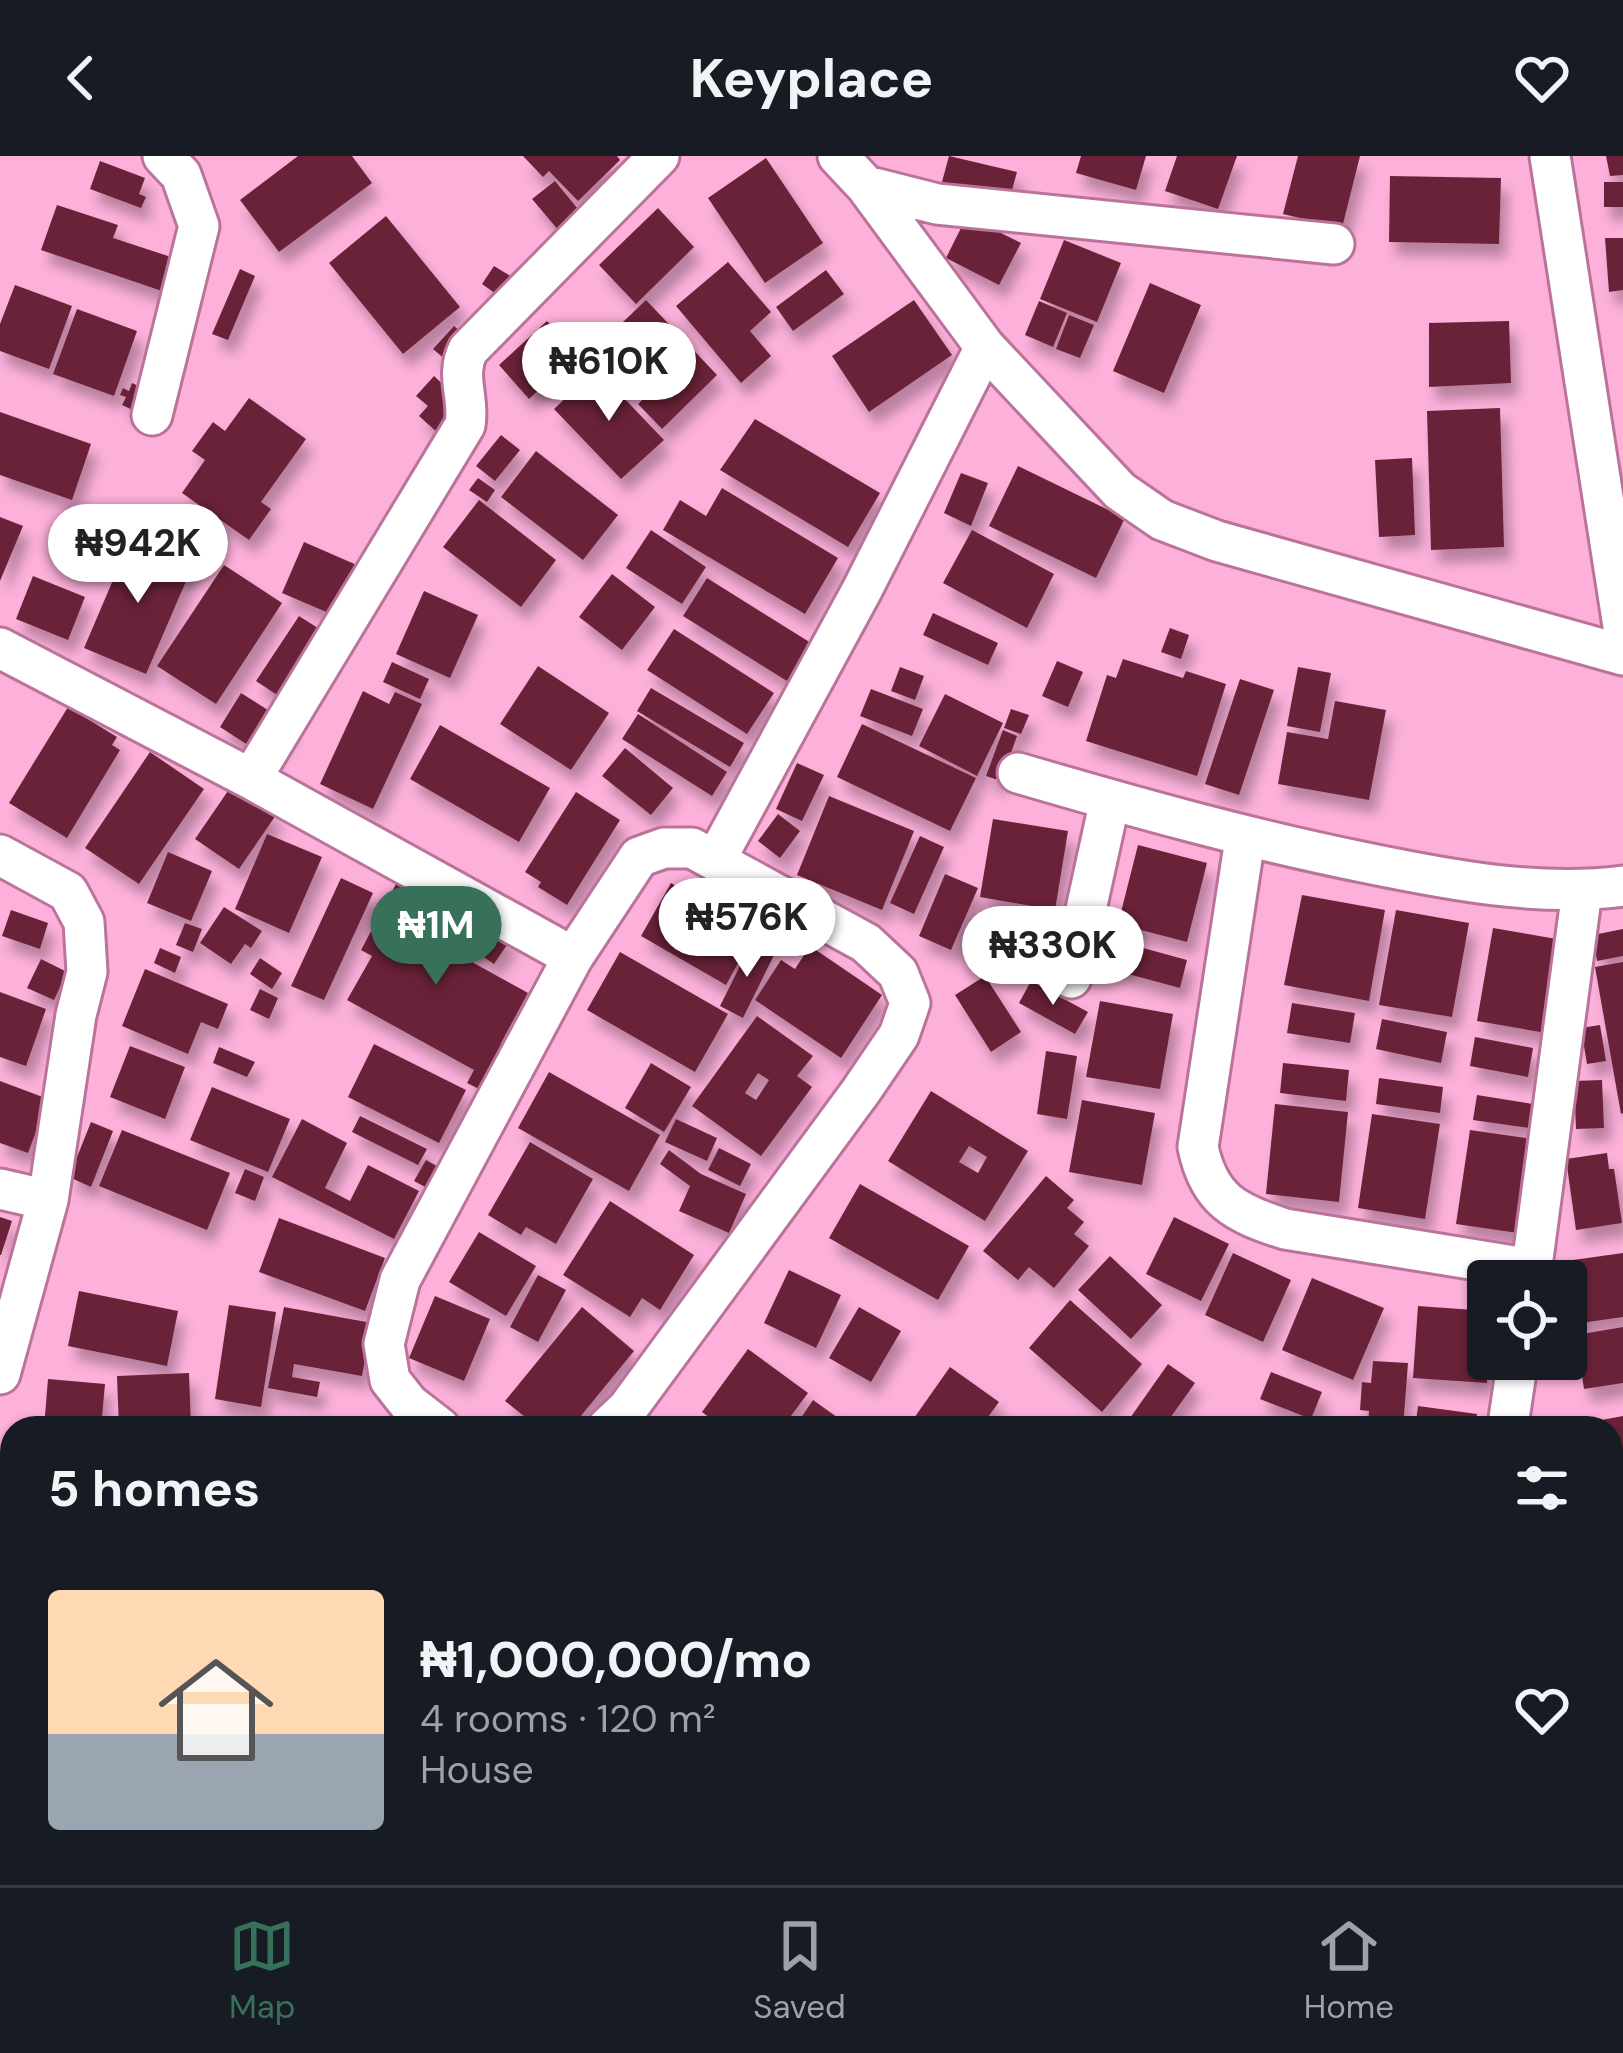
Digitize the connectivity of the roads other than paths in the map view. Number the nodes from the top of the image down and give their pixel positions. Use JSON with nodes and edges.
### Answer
{"nodes":[{"id":1,"x":163,"y":156,"type":"edge"},
{"id":2,"x":659,"y":156,"type":"edge"},
{"id":3,"x":838,"y":156,"type":"edge"},
{"id":4,"x":1550,"y":156,"type":"edge"},
{"id":5,"x":866,"y":186,"type":"junction"},
{"id":6,"x":1334,"y":244,"type":"dead end"},
{"id":7,"x":985,"y":347,"type":"junction"},
{"id":8,"x":152,"y":415,"type":"dead end"},
{"id":9,"x":1623,"y":626,"type":"edge"},
{"id":10,"x":0,"y":648,"type":"edge"},
{"id":11,"x":1623,"y":655,"type":"edge"},
{"id":12,"x":1018,"y":773,"type":"dead end"},
{"id":13,"x":251,"y":779,"type":"junction"},
{"id":14,"x":1110,"y":800,"type":"junction"},
{"id":15,"x":1245,"y":838,"type":"junction"},
{"id":16,"x":0,"y":855,"type":"edge"},
{"id":17,"x":716,"y":859,"type":"junction"},
{"id":18,"x":1623,"y":886,"type":"edge"},
{"id":19,"x":1582,"y":891,"type":"junction"},
{"id":20,"x":573,"y":957,"type":"junction"},
{"id":21,"x":1071,"y":978,"type":"dead end"},
{"id":22,"x":0,"y":1189,"type":"edge"},
{"id":23,"x":48,"y":1200,"type":"junction"},
{"id":24,"x":1534,"y":1260,"type":"edge"},
{"id":25,"x":1467,"y":1263,"type":"edge"},
{"id":26,"x":0,"y":1374,"type":"edge"},
{"id":27,"x":1515,"y":1380,"type":"edge"},
{"id":28,"x":424,"y":1416,"type":"edge"},
{"id":29,"x":620,"y":1416,"type":"edge"},
{"id":30,"x":1509,"y":1416,"type":"edge"}],
"edges":[{"from":1,"to":8,"type":"street"},
{"from":2,"to":13,"type":"street"},
{"from":3,"to":5,"type":"street"},
{"from":4,"to":9,"type":"street"},
{"from":5,"to":6,"type":"street"},
{"from":5,"to":7,"type":"street"},
{"from":7,"to":11,"type":"street"},
{"from":7,"to":17,"type":"street"},
{"from":10,"to":13,"type":"street"},
{"from":12,"to":14,"type":"street"},
{"from":13,"to":20,"type":"street"},
{"from":14,"to":15,"type":"street"},
{"from":14,"to":21,"type":"street"},
{"from":15,"to":19,"type":"street"},
{"from":15,"to":25,"type":"street"},
{"from":16,"to":23,"type":"street"},
{"from":17,"to":20,"type":"street"},
{"from":17,"to":29,"type":"street"},
{"from":18,"to":19,"type":"street"},
{"from":19,"to":24,"type":"street"},
{"from":20,"to":28,"type":"street"},
{"from":22,"to":23,"type":"street"},
{"from":23,"to":26,"type":"street"},
{"from":27,"to":30,"type":"street"}]}
